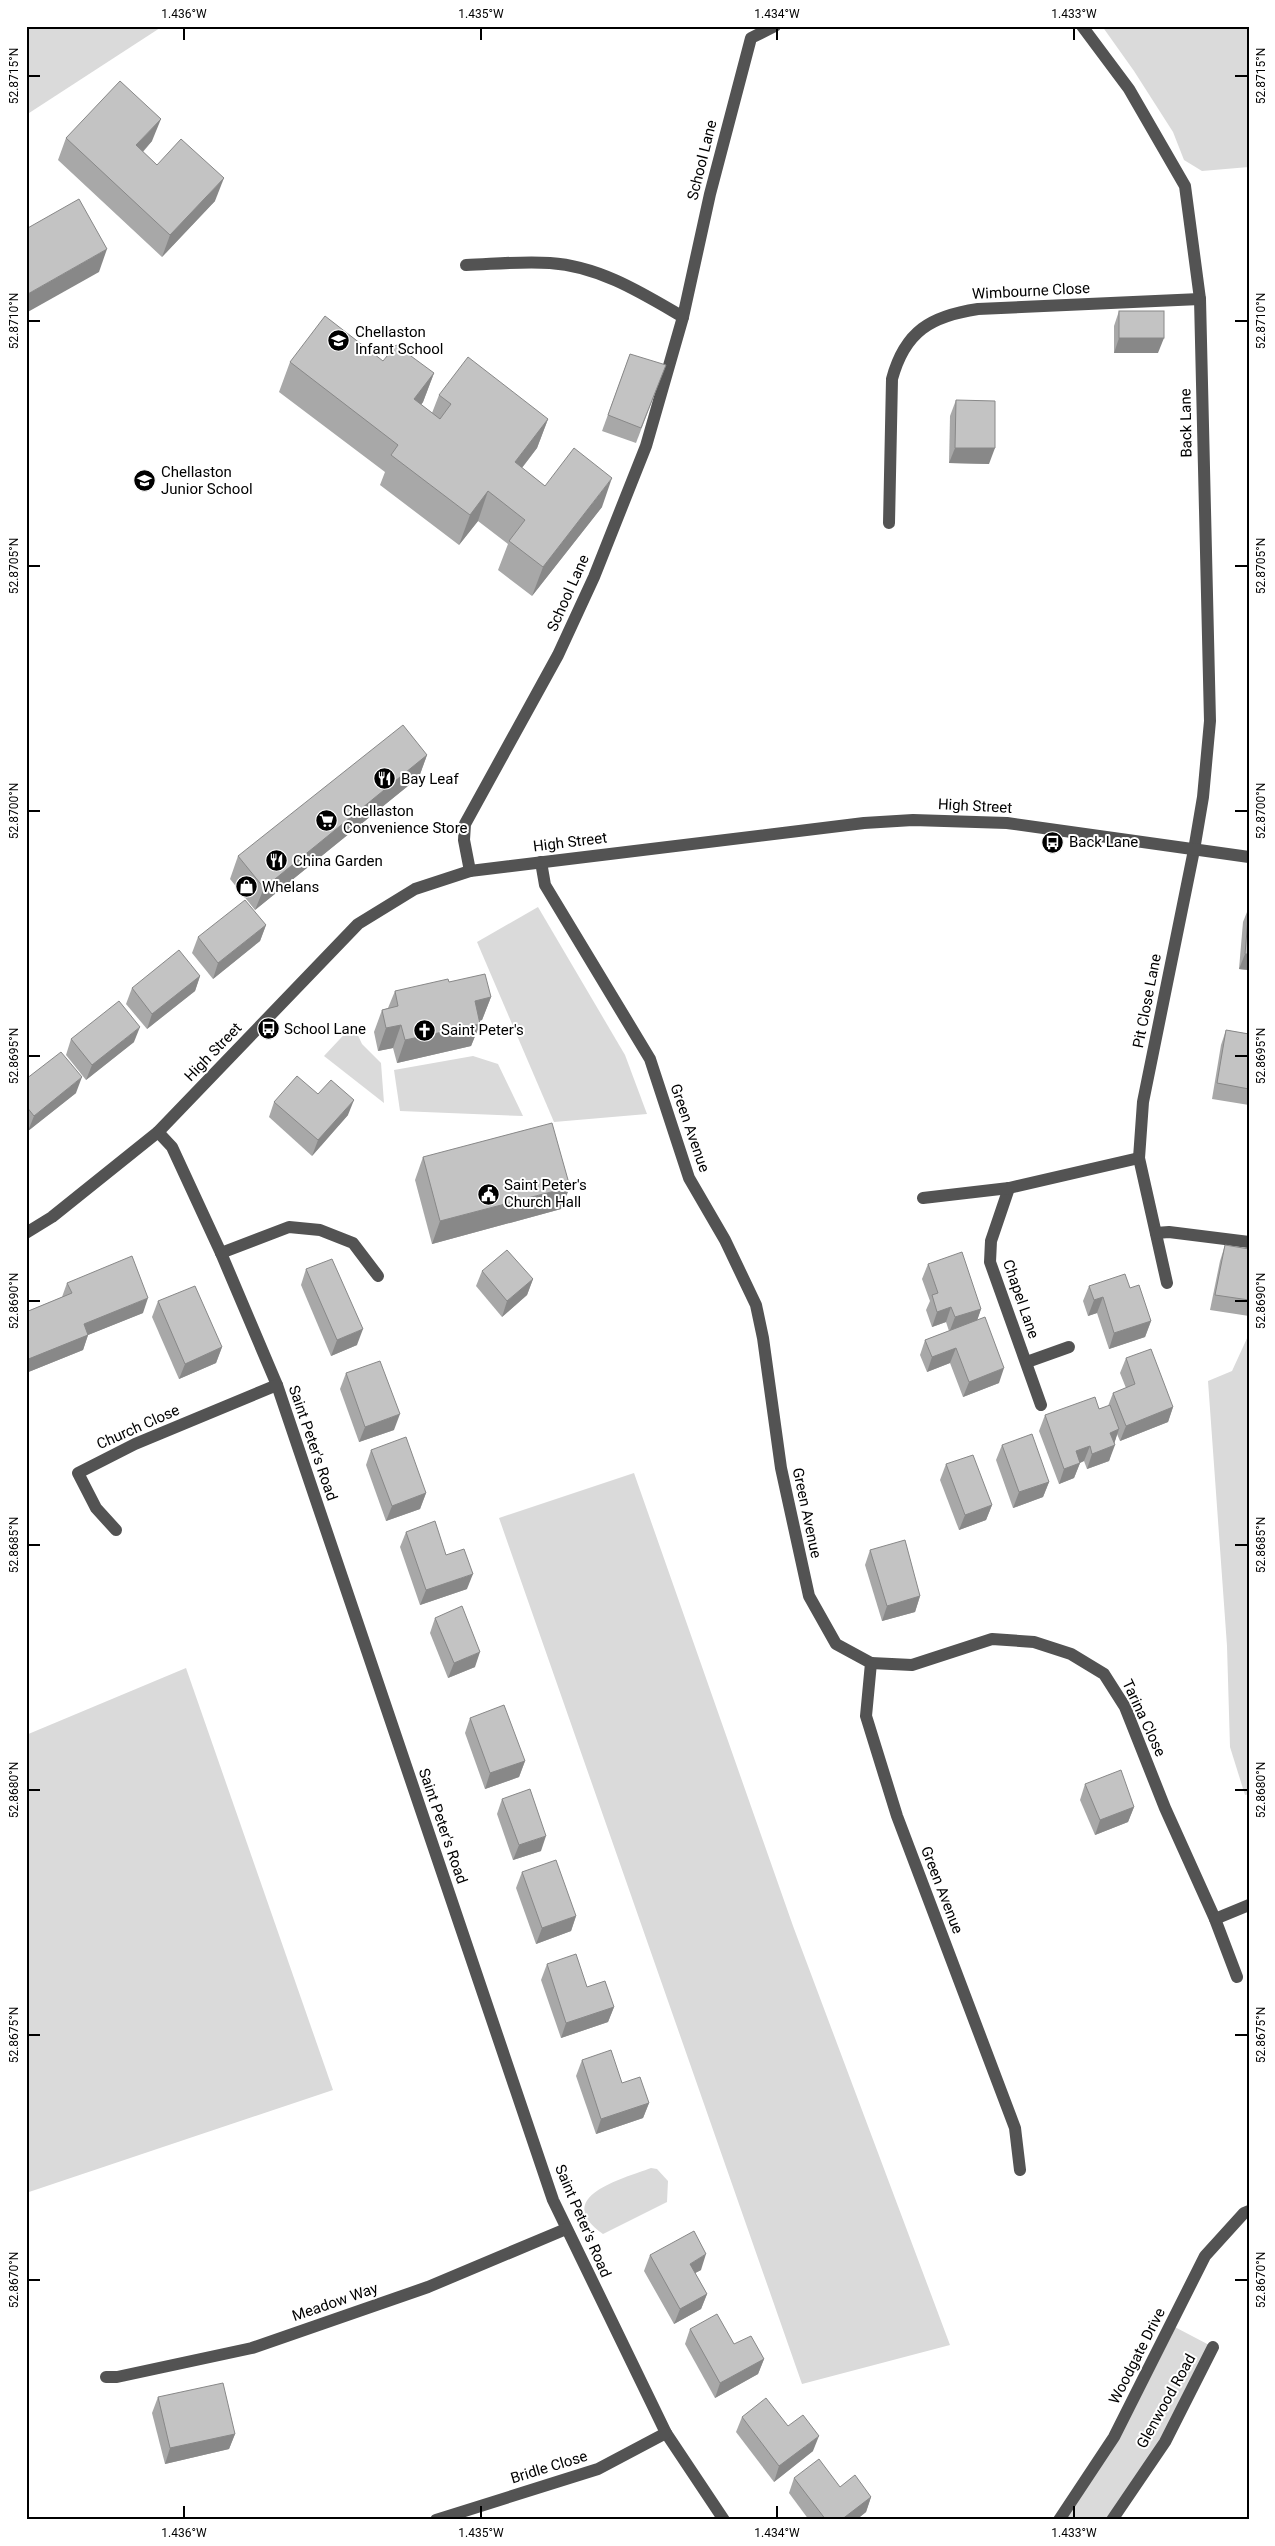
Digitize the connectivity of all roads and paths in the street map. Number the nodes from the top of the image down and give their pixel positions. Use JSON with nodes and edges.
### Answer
{"nodes":[{"id":1,"x":775,"y":26,"type":"edge"},
{"id":2,"x":1082,"y":26,"type":"edge"},
{"id":3,"x":466,"y":265,"type":"dead end"},
{"id":4,"x":1200,"y":299,"type":"junction"},
{"id":5,"x":683,"y":317,"type":"junction"},
{"id":6,"x":889,"y":523,"type":"dead end"},
{"id":7,"x":1194,"y":850,"type":"junction"},
{"id":8,"x":1249,"y":857,"type":"edge"},
{"id":9,"x":541,"y":862,"type":"junction"},
{"id":10,"x":470,"y":871,"type":"junction"},
{"id":11,"x":158,"y":1132,"type":"junction"},
{"id":12,"x":1139,"y":1158,"type":"junction"},
{"id":13,"x":1009,"y":1188,"type":"junction"},
{"id":14,"x":923,"y":1198,"type":"dead end"},
{"id":15,"x":26,"y":1233,"type":"edge"},
{"id":16,"x":1156,"y":1233,"type":"junction"},
{"id":17,"x":1249,"y":1242,"type":"edge"},
{"id":18,"x":222,"y":1252,"type":"junction"},
{"id":19,"x":378,"y":1276,"type":"dead end"},
{"id":20,"x":1167,"y":1283,"type":"dead end"},
{"id":21,"x":1068,"y":1347,"type":"dead end"},
{"id":22,"x":1027,"y":1362,"type":"junction"},
{"id":23,"x":277,"y":1385,"type":"junction"},
{"id":24,"x":1041,"y":1405,"type":"dead end"},
{"id":25,"x":116,"y":1530,"type":"dead end"},
{"id":26,"x":871,"y":1663,"type":"junction"},
{"id":27,"x":1249,"y":1906,"type":"edge"},
{"id":28,"x":1215,"y":1919,"type":"junction"},
{"id":29,"x":1237,"y":1977,"type":"dead end"},
{"id":30,"x":1020,"y":2170,"type":"dead end"},
{"id":31,"x":1249,"y":2211,"type":"edge"},
{"id":32,"x":566,"y":2229,"type":"junction"},
{"id":33,"x":1213,"y":2347,"type":"dead end"},
{"id":34,"x":106,"y":2378,"type":"dead end"},
{"id":35,"x":666,"y":2433,"type":"junction"},
{"id":36,"x":436,"y":2520,"type":"edge"},
{"id":37,"x":724,"y":2520,"type":"edge"},
{"id":38,"x":1059,"y":2520,"type":"edge"},
{"id":39,"x":1112,"y":2520,"type":"edge"}],
"edges":[{"from":1,"to":5,"type":"street","name":"School Lane"},
{"from":2,"to":4,"type":"street","name":"Back Lane"},
{"from":3,"to":5,"type":"street"},
{"from":4,"to":6,"type":"street","name":"Wimbourne Close"},
{"from":4,"to":7,"type":"street","name":"Back Lane"},
{"from":5,"to":10,"type":"street","name":"School Lane"},
{"from":7,"to":8,"type":"street","name":"High Street"},
{"from":7,"to":9,"type":"street","name":"High Street"},
{"from":7,"to":12,"type":"street","name":"Pit Close Lane"},
{"from":9,"to":10,"type":"street","name":"High Street"},
{"from":9,"to":26,"type":"street","name":"Green Avenue"},
{"from":10,"to":11,"type":"street","name":"High Street"},
{"from":11,"to":15,"type":"street","name":"High Street"},
{"from":11,"to":18,"type":"street","name":"Saint Peter's Road"},
{"from":12,"to":13,"type":"street"},
{"from":12,"to":16,"type":"street","name":"Pit Close Lane"},
{"from":13,"to":14,"type":"street"},
{"from":13,"to":22,"type":"street","name":"Chapel Lane"},
{"from":16,"to":17,"type":"street"},
{"from":16,"to":20,"type":"street","name":"Pit Close Lane"},
{"from":18,"to":19,"type":"street"},
{"from":18,"to":23,"type":"street","name":"Saint Peter's Road"},
{"from":21,"to":22,"type":"street","name":"Chapel Lane"},
{"from":22,"to":24,"type":"street","name":"Chapel Lane"},
{"from":23,"to":25,"type":"street","name":"Church Close"},
{"from":23,"to":32,"type":"street","name":"Saint Peter's Road"},
{"from":26,"to":28,"type":"street","name":"Tarina Close"},
{"from":26,"to":30,"type":"street","name":"Green Avenue"},
{"from":27,"to":28,"type":"street"},
{"from":28,"to":29,"type":"street","name":"Tarina Close"},
{"from":31,"to":38,"type":"street","name":"Woodgate Drive"},
{"from":32,"to":34,"type":"street","name":"Meadow Way"},
{"from":32,"to":35,"type":"street","name":"Saint Peter's Road"},
{"from":33,"to":39,"type":"street","name":"Glenwood Road"},
{"from":35,"to":36,"type":"street","name":"Bridle Close"},
{"from":35,"to":37,"type":"street","name":"Saint Peter's Road"}]}
